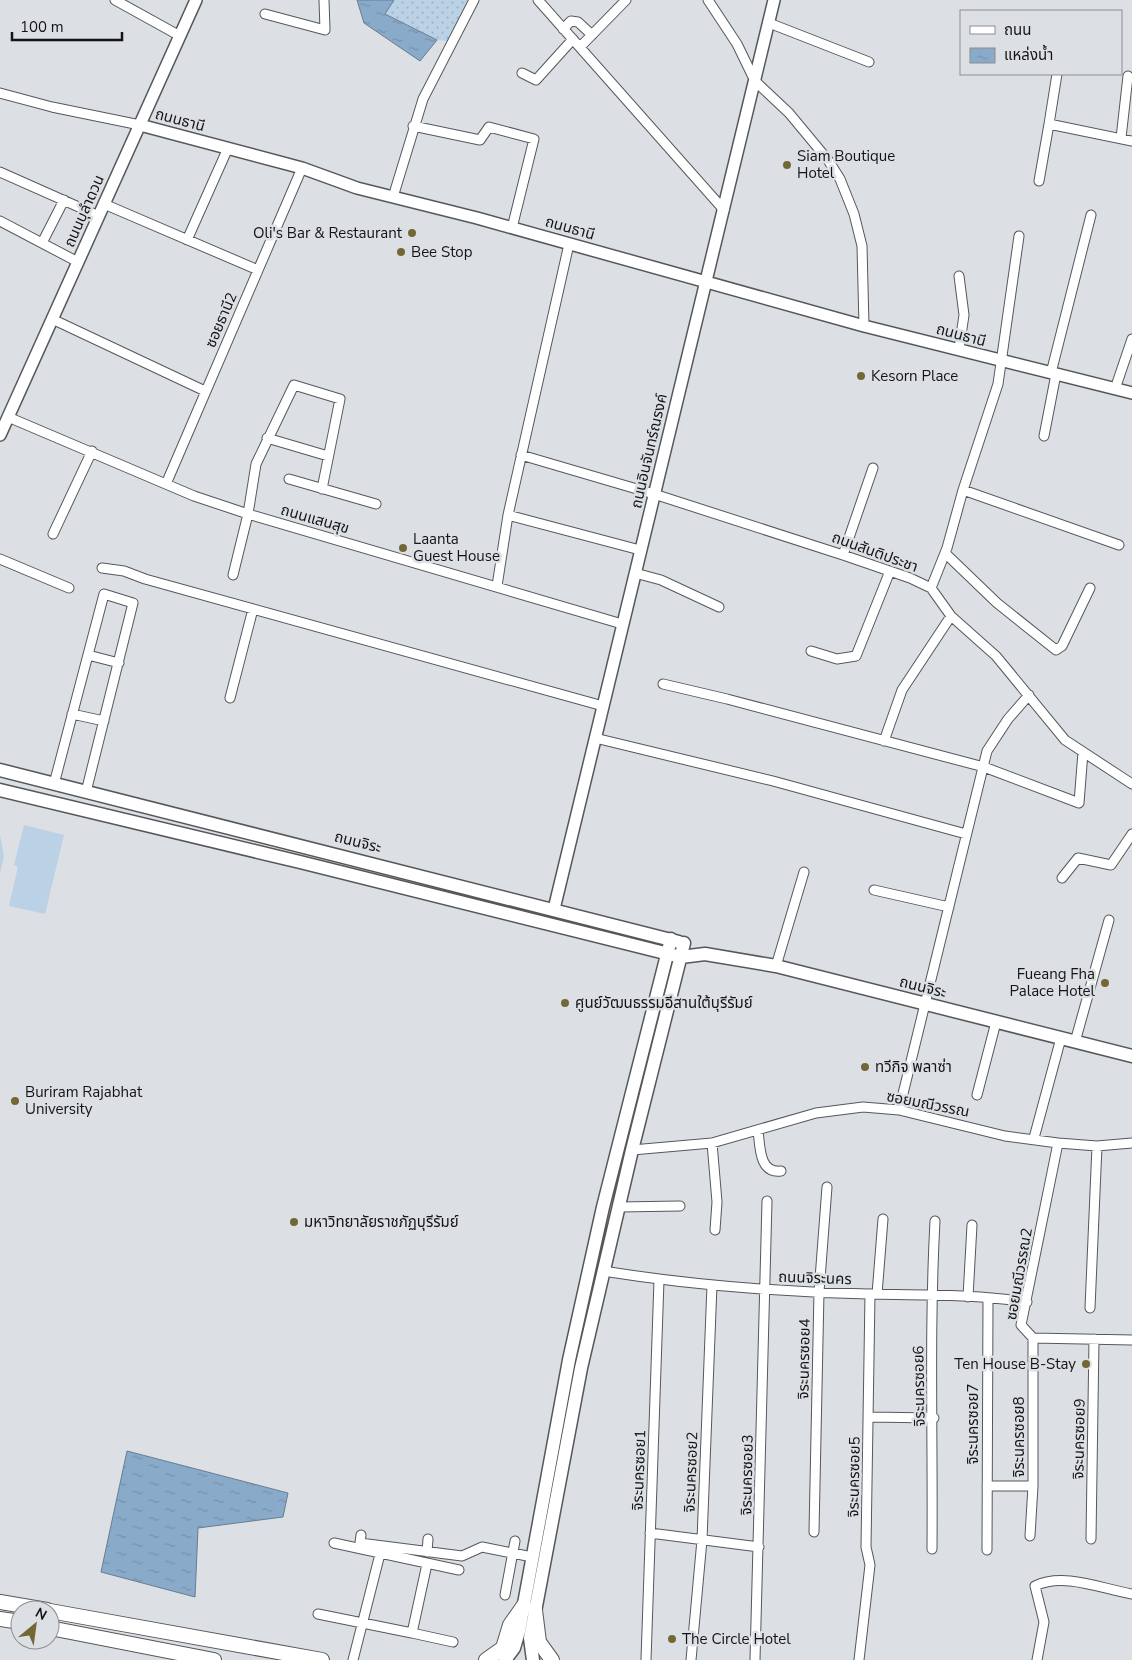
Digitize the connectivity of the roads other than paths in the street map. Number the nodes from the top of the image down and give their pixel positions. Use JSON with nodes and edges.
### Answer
{"nodes":[{"id":1,"x":115,"y":0,"type":"edge"},
{"id":2,"x":196,"y":0,"type":"edge"},
{"id":3,"x":324,"y":0,"type":"edge"},
{"id":4,"x":474,"y":0,"type":"edge"},
{"id":5,"x":626,"y":0,"type":"edge"},
{"id":6,"x":708,"y":0,"type":"edge"},
{"id":7,"x":774,"y":0,"type":"edge"},
{"id":8,"x":541,"y":1,"type":"edge"},
{"id":9,"x":265,"y":14,"type":"dead end"},
{"id":10,"x":769,"y":23,"type":"junction"},
{"id":11,"x":563,"y":28,"type":"junction"},
{"id":12,"x":592,"y":35,"type":"junction"},
{"id":13,"x":180,"y":36,"type":"junction"},
{"id":14,"x":573,"y":40,"type":"junction"},
{"id":15,"x":580,"y":47,"type":"junction"},
{"id":16,"x":869,"y":62,"type":"dead end"},
{"id":17,"x":522,"y":73,"type":"dead end"},
{"id":18,"x":1056,"y":75,"type":"edge"},
{"id":19,"x":1128,"y":76,"type":"dead end"},
{"id":20,"x":755,"y":81,"type":"junction"},
{"id":21,"x":0,"y":92,"type":"edge"},
{"id":22,"x":1049,"y":124,"type":"junction"},
{"id":23,"x":140,"y":125,"type":"junction"},
{"id":24,"x":413,"y":126,"type":"junction"},
{"id":25,"x":1121,"y":138,"type":"junction"},
{"id":26,"x":1132,"y":141,"type":"edge"},
{"id":27,"x":228,"y":148,"type":"junction"},
{"id":28,"x":302,"y":168,"type":"junction"},
{"id":29,"x":0,"y":172,"type":"edge"},
{"id":30,"x":1039,"y":181,"type":"dead end"},
{"id":31,"x":393,"y":197,"type":"junction"},
{"id":32,"x":64,"y":200,"type":"junction"},
{"id":33,"x":104,"y":204,"type":"junction"},
{"id":34,"x":724,"y":210,"type":"junction"},
{"id":35,"x":1091,"y":215,"type":"dead end"},
{"id":36,"x":99,"y":216,"type":"junction"},
{"id":37,"x":0,"y":220,"type":"edge"},
{"id":38,"x":512,"y":228,"type":"junction"},
{"id":39,"x":1019,"y":236,"type":"dead end"},
{"id":40,"x":187,"y":240,"type":"junction"},
{"id":41,"x":42,"y":243,"type":"junction"},
{"id":42,"x":569,"y":244,"type":"junction"},
{"id":43,"x":78,"y":262,"type":"junction"},
{"id":44,"x":258,"y":270,"type":"junction"},
{"id":45,"x":959,"y":276,"type":"dead end"},
{"id":46,"x":705,"y":281,"type":"junction"},
{"id":47,"x":52,"y":319,"type":"junction"},
{"id":48,"x":864,"y":326,"type":"junction"},
{"id":49,"x":1132,"y":339,"type":"edge"},
{"id":50,"x":959,"y":349,"type":"junction"},
{"id":51,"x":1003,"y":362,"type":"junction"},
{"id":52,"x":1053,"y":373,"type":"junction"},
{"id":53,"x":1115,"y":389,"type":"junction"},
{"id":54,"x":205,"y":391,"type":"junction"},
{"id":55,"x":1132,"y":393,"type":"edge"},
{"id":56,"x":3,"y":425,"type":"edge"},
{"id":57,"x":1044,"y":436,"type":"dead end"},
{"id":58,"x":267,"y":438,"type":"junction"},
{"id":59,"x":92,"y":452,"type":"junction"},
{"id":60,"x":521,"y":455,"type":"junction"},
{"id":61,"x":328,"y":456,"type":"junction"},
{"id":62,"x":873,"y":468,"type":"dead end"},
{"id":63,"x":289,"y":480,"type":"dead end"},
{"id":64,"x":166,"y":484,"type":"junction"},
{"id":65,"x":322,"y":489,"type":"junction"},
{"id":66,"x":963,"y":490,"type":"junction"},
{"id":67,"x":654,"y":494,"type":"junction"},
{"id":68,"x":376,"y":504,"type":"dead end"},
{"id":69,"x":248,"y":514,"type":"junction"},
{"id":70,"x":508,"y":515,"type":"junction"},
{"id":71,"x":53,"y":534,"type":"dead end"},
{"id":72,"x":1119,"y":545,"type":"dead end"},
{"id":73,"x":640,"y":550,"type":"junction"},
{"id":74,"x":945,"y":553,"type":"junction"},
{"id":75,"x":843,"y":555,"type":"junction"},
{"id":76,"x":0,"y":559,"type":"edge"},
{"id":77,"x":102,"y":568,"type":"dead end"},
{"id":78,"x":890,"y":571,"type":"junction"},
{"id":79,"x":635,"y":573,"type":"junction"},
{"id":80,"x":233,"y":575,"type":"dead end"},
{"id":81,"x":497,"y":586,"type":"junction"},
{"id":82,"x":69,"y":588,"type":"dead end"},
{"id":83,"x":931,"y":588,"type":"junction"},
{"id":84,"x":1090,"y":588,"type":"dead end"},
{"id":85,"x":718,"y":607,"type":"dead end"},
{"id":86,"x":253,"y":609,"type":"junction"},
{"id":87,"x":951,"y":616,"type":"junction"},
{"id":88,"x":622,"y":624,"type":"junction"},
{"id":89,"x":811,"y":650,"type":"dead end"},
{"id":90,"x":88,"y":655,"type":"junction"},
{"id":91,"x":119,"y":663,"type":"junction"},
{"id":92,"x":663,"y":684,"type":"dead end"},
{"id":93,"x":1029,"y":695,"type":"junction"},
{"id":94,"x":230,"y":698,"type":"dead end"},
{"id":95,"x":603,"y":706,"type":"junction"},
{"id":96,"x":72,"y":714,"type":"junction"},
{"id":97,"x":104,"y":721,"type":"junction"},
{"id":98,"x":595,"y":738,"type":"junction"},
{"id":99,"x":884,"y":741,"type":"junction"},
{"id":100,"x":1083,"y":752,"type":"junction"},
{"id":101,"x":984,"y":767,"type":"junction"},
{"id":102,"x":0,"y":770,"type":"edge"},
{"id":103,"x":54,"y":784,"type":"junction"},
{"id":104,"x":1132,"y":784,"type":"edge"},
{"id":105,"x":0,"y":790,"type":"edge"},
{"id":106,"x":86,"y":792,"type":"junction"},
{"id":107,"x":966,"y":834,"type":"junction"},
{"id":108,"x":1132,"y":834,"type":"edge"},
{"id":109,"x":286,"y":841,"type":"junction"},
{"id":110,"x":303,"y":845,"type":"junction"},
{"id":111,"x":282,"y":858,"type":"junction"},
{"id":112,"x":300,"y":862,"type":"junction"},
{"id":113,"x":804,"y":872,"type":"dead end"},
{"id":114,"x":1062,"y":878,"type":"dead end"},
{"id":115,"x":874,"y":890,"type":"dead end"},
{"id":116,"x":949,"y":907,"type":"junction"},
{"id":117,"x":554,"y":909,"type":"junction"},
{"id":118,"x":1109,"y":920,"type":"dead end"},
{"id":119,"x":671,"y":940,"type":"junction"},
{"id":120,"x":684,"y":943,"type":"junction"},
{"id":121,"x":667,"y":954,"type":"junction"},
{"id":122,"x":705,"y":954,"type":"junction"},
{"id":123,"x":681,"y":957,"type":"junction"},
{"id":124,"x":776,"y":966,"type":"junction"},
{"id":125,"x":924,"y":1004,"type":"junction"},
{"id":126,"x":996,"y":1022,"type":"junction"},
{"id":127,"x":1061,"y":1038,"type":"junction"},
{"id":128,"x":1075,"y":1042,"type":"junction"},
{"id":129,"x":1132,"y":1056,"type":"edge"},
{"id":130,"x":977,"y":1095,"type":"dead end"},
{"id":131,"x":899,"y":1110,"type":"junction"},
{"id":132,"x":758,"y":1130,"type":"junction"},
{"id":133,"x":1034,"y":1138,"type":"junction"},
{"id":134,"x":712,"y":1143,"type":"junction"},
{"id":135,"x":1058,"y":1143,"type":"junction"},
{"id":136,"x":1132,"y":1143,"type":"edge"},
{"id":137,"x":1097,"y":1146,"type":"junction"},
{"id":138,"x":632,"y":1150,"type":"junction"},
{"id":139,"x":781,"y":1171,"type":"dead end"},
{"id":140,"x":827,"y":1187,"type":"dead end"},
{"id":141,"x":767,"y":1201,"type":"dead end"},
{"id":142,"x":680,"y":1206,"type":"dead end"},
{"id":143,"x":619,"y":1207,"type":"junction"},
{"id":144,"x":882,"y":1219,"type":"dead end"},
{"id":145,"x":935,"y":1221,"type":"dead end"},
{"id":146,"x":972,"y":1225,"type":"dead end"},
{"id":147,"x":715,"y":1230,"type":"dead end"},
{"id":148,"x":603,"y":1271,"type":"junction"},
{"id":149,"x":658,"y":1280,"type":"junction"},
{"id":150,"x":712,"y":1285,"type":"junction"},
{"id":151,"x":765,"y":1290,"type":"junction"},
{"id":152,"x":820,"y":1292,"type":"junction"},
{"id":153,"x":873,"y":1294,"type":"junction"},
{"id":154,"x":931,"y":1296,"type":"junction"},
{"id":155,"x":968,"y":1297,"type":"junction"},
{"id":156,"x":988,"y":1298,"type":"junction"},
{"id":157,"x":1027,"y":1302,"type":"junction"},
{"id":158,"x":1090,"y":1308,"type":"dead end"},
{"id":159,"x":1033,"y":1338,"type":"junction"},
{"id":160,"x":1094,"y":1339,"type":"junction"},
{"id":161,"x":1132,"y":1340,"type":"edge"},
{"id":162,"x":869,"y":1417,"type":"junction"},
{"id":163,"x":934,"y":1418,"type":"junction"},
{"id":164,"x":987,"y":1486,"type":"junction"},
{"id":165,"x":1033,"y":1486,"type":"junction"},
{"id":166,"x":814,"y":1532,"type":"dead end"},
{"id":167,"x":650,"y":1533,"type":"junction"},
{"id":168,"x":361,"y":1535,"type":"dead end"},
{"id":169,"x":1030,"y":1536,"type":"dead end"},
{"id":170,"x":428,"y":1539,"type":"dead end"},
{"id":171,"x":1091,"y":1539,"type":"dead end"},
{"id":172,"x":702,"y":1540,"type":"junction"},
{"id":173,"x":515,"y":1541,"type":"dead end"},
{"id":174,"x":334,"y":1543,"type":"dead end"},
{"id":175,"x":760,"y":1547,"type":"junction"},
{"id":176,"x":932,"y":1550,"type":"dead end"},
{"id":177,"x":987,"y":1550,"type":"dead end"},
{"id":178,"x":427,"y":1552,"type":"junction"},
{"id":179,"x":513,"y":1553,"type":"junction"},
{"id":180,"x":380,"y":1554,"type":"junction"},
{"id":181,"x":532,"y":1557,"type":"junction"},
{"id":182,"x":427,"y":1564,"type":"junction"},
{"id":183,"x":460,"y":1570,"type":"dead end"},
{"id":184,"x":533,"y":1587,"type":"junction"},
{"id":185,"x":505,"y":1594,"type":"dead end"},
{"id":186,"x":1132,"y":1594,"type":"edge"},
{"id":187,"x":530,"y":1608,"type":"junction"},
{"id":188,"x":60,"y":1612,"type":"edge"},
{"id":189,"x":318,"y":1614,"type":"dead end"},
{"id":190,"x":363,"y":1622,"type":"junction"},
{"id":191,"x":60,"y":1630,"type":"edge"},
{"id":192,"x":412,"y":1633,"type":"junction"},
{"id":193,"x":453,"y":1642,"type":"dead end"},
{"id":194,"x":214,"y":1660,"type":"edge"},
{"id":195,"x":322,"y":1660,"type":"edge"},
{"id":196,"x":353,"y":1660,"type":"edge"},
{"id":197,"x":486,"y":1660,"type":"edge"},
{"id":198,"x":505,"y":1660,"type":"edge"},
{"id":199,"x":533,"y":1660,"type":"edge"},
{"id":200,"x":552,"y":1660,"type":"edge"},
{"id":201,"x":646,"y":1660,"type":"edge"},
{"id":202,"x":691,"y":1660,"type":"edge"},
{"id":203,"x":755,"y":1660,"type":"edge"},
{"id":204,"x":859,"y":1660,"type":"edge"},
{"id":205,"x":1037,"y":1660,"type":"edge"}],
"edges":[{"from":1,"to":13,"type":"street"},
{"from":2,"to":13,"type":"street","name":"ถนนบุลำดวน"},
{"from":3,"to":9,"type":"street"},
{"from":4,"to":24,"type":"street"},
{"from":5,"to":12,"type":"street"},
{"from":6,"to":20,"type":"street"},
{"from":7,"to":10,"type":"street","name":"ถนนอินจันทร์ณรงค์"},
{"from":8,"to":11,"type":"street"},
{"from":10,"to":16,"type":"street"},
{"from":10,"to":20,"type":"street","name":"ถนนอินจันทร์ณรงค์"},
{"from":11,"to":12,"type":"street"},
{"from":11,"to":14,"type":"street"},
{"from":12,"to":15,"type":"street"},
{"from":13,"to":23,"type":"street","name":"ถนนบุลำดวน"},
{"from":14,"to":15,"type":"street"},
{"from":14,"to":17,"type":"street"},
{"from":15,"to":34,"type":"street"},
{"from":18,"to":22,"type":"street"},
{"from":19,"to":25,"type":"street"},
{"from":20,"to":34,"type":"street","name":"ถนนอินจันทร์ณรงค์"},
{"from":20,"to":48,"type":"street"},
{"from":21,"to":23,"type":"street","name":"ถนนธานี"},
{"from":22,"to":25,"type":"street"},
{"from":22,"to":30,"type":"street"},
{"from":23,"to":27,"type":"street","name":"ถนนธานี"},
{"from":23,"to":33,"type":"street","name":"ถนนบุลำดวน"},
{"from":24,"to":31,"type":"street"},
{"from":24,"to":38,"type":"street"},
{"from":25,"to":26,"type":"street"},
{"from":27,"to":28,"type":"street","name":"ถนนธานี"},
{"from":27,"to":40,"type":"street"},
{"from":28,"to":31,"type":"street","name":"ถนนธานี"},
{"from":28,"to":44,"type":"street","name":"ซอยธานี2"},
{"from":29,"to":32,"type":"street"},
{"from":31,"to":38,"type":"street","name":"ถนนธานี"},
{"from":32,"to":36,"type":"street"},
{"from":32,"to":41,"type":"street"},
{"from":33,"to":36,"type":"street","name":"ถนนบุลำดวน"},
{"from":33,"to":40,"type":"street"},
{"from":34,"to":46,"type":"street","name":"ถนนอินจันทร์ณรงค์"},
{"from":35,"to":52,"type":"street"},
{"from":36,"to":43,"type":"street","name":"ถนนบุลำดวน"},
{"from":37,"to":41,"type":"street"},
{"from":38,"to":42,"type":"street","name":"ถนนธานี"},
{"from":39,"to":51,"type":"street"},
{"from":40,"to":44,"type":"street"},
{"from":41,"to":43,"type":"street"},
{"from":42,"to":46,"type":"street","name":"ถนนธานี"},
{"from":42,"to":60,"type":"street"},
{"from":43,"to":47,"type":"street","name":"ถนนบุลำดวน"},
{"from":44,"to":54,"type":"street","name":"ซอยธานี2"},
{"from":45,"to":50,"type":"street"},
{"from":46,"to":48,"type":"street","name":"ถนนธานี"},
{"from":46,"to":67,"type":"street","name":"ถนนอินจันทร์ณรงค์"},
{"from":47,"to":54,"type":"street"},
{"from":47,"to":56,"type":"street","name":"ถนนบุลำดวน"},
{"from":48,"to":50,"type":"street","name":"ถนนธานี"},
{"from":49,"to":53,"type":"street"},
{"from":50,"to":51,"type":"street","name":"ถนนธานี"},
{"from":51,"to":52,"type":"street","name":"ถนนธานี"},
{"from":51,"to":66,"type":"street"},
{"from":52,"to":53,"type":"street","name":"ถนนธานี"},
{"from":52,"to":57,"type":"street"},
{"from":53,"to":55,"type":"street","name":"ถนนธานี"},
{"from":54,"to":64,"type":"street","name":"ซอยธานี2"},
{"from":56,"to":59,"type":"street","name":"ถนนแสนสุข"},
{"from":58,"to":61,"type":"street"},
{"from":58,"to":61,"type":"street"},
{"from":58,"to":69,"type":"street"},
{"from":59,"to":64,"type":"street","name":"ถนนแสนสุข"},
{"from":59,"to":71,"type":"street"},
{"from":60,"to":67,"type":"street","name":"ถนนสันติประชา"},
{"from":60,"to":70,"type":"street"},
{"from":61,"to":65,"type":"street"},
{"from":62,"to":75,"type":"street"},
{"from":63,"to":65,"type":"street"},
{"from":64,"to":69,"type":"street","name":"ถนนแสนสุข"},
{"from":65,"to":68,"type":"street"},
{"from":66,"to":72,"type":"street"},
{"from":66,"to":74,"type":"street"},
{"from":67,"to":73,"type":"street","name":"ถนนอินจันทร์ณรงค์"},
{"from":67,"to":75,"type":"street","name":"ถนนสันติประชา"},
{"from":69,"to":80,"type":"street"},
{"from":69,"to":81,"type":"street","name":"ถนนแสนสุข"},
{"from":70,"to":73,"type":"street"},
{"from":70,"to":81,"type":"street"},
{"from":73,"to":79,"type":"street","name":"ถนนอินจันทร์ณรงค์"},
{"from":74,"to":83,"type":"street"},
{"from":74,"to":84,"type":"street"},
{"from":75,"to":78,"type":"street","name":"ถนนสันติประชา"},
{"from":76,"to":82,"type":"street"},
{"from":77,"to":86,"type":"street"},
{"from":78,"to":83,"type":"street","name":"ถนนสันติประชา"},
{"from":78,"to":89,"type":"street"},
{"from":79,"to":85,"type":"street"},
{"from":79,"to":88,"type":"street","name":"ถนนอินจันทร์ณรงค์"},
{"from":81,"to":88,"type":"street","name":"ถนนแสนสุข"},
{"from":83,"to":87,"type":"street","name":"ถนนสันติประชา"},
{"from":86,"to":94,"type":"street"},
{"from":86,"to":95,"type":"street"},
{"from":87,"to":93,"type":"street","name":"ถนนสันติประชา"},
{"from":87,"to":99,"type":"street"},
{"from":88,"to":95,"type":"street","name":"ถนนอินจันทร์ณรงค์"},
{"from":90,"to":91,"type":"street"},
{"from":90,"to":91,"type":"street"},
{"from":90,"to":96,"type":"street"},
{"from":91,"to":97,"type":"street"},
{"from":92,"to":99,"type":"street"},
{"from":93,"to":100,"type":"street","name":"ถนนสันติประชา"},
{"from":93,"to":101,"type":"street"},
{"from":95,"to":98,"type":"street","name":"ถนนอินจันทร์ณรงค์"},
{"from":96,"to":97,"type":"street"},
{"from":96,"to":103,"type":"street"},
{"from":97,"to":106,"type":"street"},
{"from":98,"to":107,"type":"street"},
{"from":98,"to":117,"type":"street","name":"ถนนอินจันทร์ณรงค์"},
{"from":99,"to":101,"type":"street"},
{"from":100,"to":101,"type":"street"},
{"from":100,"to":104,"type":"street","name":"ถนนสันติประชา"},
{"from":101,"to":107,"type":"street"},
{"from":102,"to":103,"type":"main road","name":"ถนนจิระ"},
{"from":103,"to":106,"type":"main road","name":"ถนนจิระ"},
{"from":105,"to":111,"type":"main road","name":"ถนนจิระ"},
{"from":106,"to":109,"type":"main road","name":"ถนนจิระ"},
{"from":107,"to":116,"type":"street"},
{"from":108,"to":114,"type":"street"},
{"from":109,"to":110,"type":"main road","name":"ถนนจิระ"},
{"from":109,"to":111,"type":"main road"},
{"from":110,"to":112,"type":"main road"},
{"from":110,"to":117,"type":"main road","name":"ถนนจิระ"},
{"from":111,"to":112,"type":"main road","name":"ถนนจิระ"},
{"from":112,"to":121,"type":"main road","name":"ถนนจิระ"},
{"from":113,"to":124,"type":"street"},
{"from":115,"to":116,"type":"street"},
{"from":116,"to":125,"type":"street"},
{"from":117,"to":119,"type":"main road","name":"ถนนจิระ"},
{"from":118,"to":128,"type":"street"},
{"from":119,"to":120,"type":"main road","name":"ถนนจิระ"},
{"from":119,"to":121,"type":"main road"},
{"from":120,"to":122,"type":"main road","name":"ถนนจิระ"},
{"from":120,"to":123,"type":"main road"},
{"from":121,"to":123,"type":"main road","name":"ถนนจิระ"},
{"from":121,"to":181,"type":"main road"},
{"from":122,"to":123,"type":"main road","name":"ถนนจิระ"},
{"from":122,"to":124,"type":"main road","name":"ถนนจิระ"},
{"from":123,"to":138,"type":"main road"},
{"from":124,"to":125,"type":"main road","name":"ถนนจิระ"},
{"from":125,"to":126,"type":"main road","name":"ถนนจิระ"},
{"from":125,"to":131,"type":"street"},
{"from":126,"to":127,"type":"main road","name":"ถนนจิระ"},
{"from":126,"to":130,"type":"street"},
{"from":127,"to":128,"type":"main road","name":"ถนนจิระ"},
{"from":127,"to":133,"type":"street"},
{"from":128,"to":129,"type":"main road","name":"ถนนจิระ"},
{"from":131,"to":132,"type":"street","name":"ซอยมณีวรรณ"},
{"from":131,"to":133,"type":"street","name":"ซอยมณีวรรณ"},
{"from":132,"to":134,"type":"street","name":"ซอยมณีวรรณ"},
{"from":132,"to":139,"type":"street"},
{"from":133,"to":135,"type":"street","name":"ซอยมณีวรรณ"},
{"from":134,"to":138,"type":"street","name":"ซอยมณีวรรณ"},
{"from":134,"to":147,"type":"street"},
{"from":135,"to":137,"type":"street","name":"ซอยมณีวรรณ"},
{"from":135,"to":157,"type":"street","name":"ซอยมณีวรรณ2"},
{"from":136,"to":137,"type":"street","name":"ซอยมณีวรรณ"},
{"from":137,"to":158,"type":"street"},
{"from":138,"to":143,"type":"main road"},
{"from":140,"to":152,"type":"street","name":"จิระนครซอย4"},
{"from":141,"to":151,"type":"street","name":"จิระนครซอย3"},
{"from":142,"to":143,"type":"street"},
{"from":143,"to":148,"type":"main road"},
{"from":144,"to":153,"type":"street","name":"จิระนครซอย5"},
{"from":145,"to":154,"type":"street","name":"จิระนครซอย6"},
{"from":146,"to":155,"type":"street"},
{"from":148,"to":149,"type":"street","name":"ถนนจิระนคร"},
{"from":148,"to":184,"type":"main road"},
{"from":149,"to":150,"type":"street","name":"ถนนจิระนคร"},
{"from":149,"to":167,"type":"street","name":"จิระนครซอย1"},
{"from":150,"to":151,"type":"street","name":"ถนนจิระนคร"},
{"from":150,"to":172,"type":"street","name":"จิระนครซอย2"},
{"from":151,"to":152,"type":"street","name":"ถนนจิระนคร"},
{"from":151,"to":175,"type":"street","name":"จิระนครซอย3"},
{"from":152,"to":153,"type":"street","name":"ถนนจิระนคร"},
{"from":152,"to":166,"type":"street","name":"จิระนครซอย4"},
{"from":153,"to":154,"type":"street","name":"ถนนจิระนคร"},
{"from":153,"to":162,"type":"street","name":"จิระนครซอย5"},
{"from":154,"to":155,"type":"street","name":"ถนนจิระนคร"},
{"from":154,"to":163,"type":"street","name":"จิระนครซอย6"},
{"from":155,"to":156,"type":"street","name":"ถนนจิระนคร"},
{"from":156,"to":157,"type":"street","name":"ถนนจิระนคร"},
{"from":156,"to":164,"type":"street","name":"จิระนครซอย7"},
{"from":157,"to":159,"type":"street","name":"ซอยมณีวรรณ2"},
{"from":159,"to":160,"type":"street","name":"ซอยมณีวรรณ2"},
{"from":159,"to":165,"type":"street","name":"จิระนครซอย8"},
{"from":160,"to":161,"type":"street","name":"ซอยมณีวรรณ2"},
{"from":160,"to":171,"type":"street","name":"จิระนครซอย9"},
{"from":162,"to":163,"type":"street"},
{"from":162,"to":204,"type":"street","name":"จิระนครซอย5"},
{"from":163,"to":176,"type":"street","name":"จิระนครซอย6"},
{"from":164,"to":165,"type":"street"},
{"from":164,"to":177,"type":"street","name":"จิระนครซอย7"},
{"from":165,"to":169,"type":"street","name":"จิระนครซอย8"},
{"from":167,"to":172,"type":"street"},
{"from":167,"to":201,"type":"street","name":"จิระนครซอย1"},
{"from":168,"to":178,"type":"street"},
{"from":170,"to":178,"type":"street"},
{"from":172,"to":175,"type":"street"},
{"from":172,"to":202,"type":"street","name":"จิระนครซอย2"},
{"from":173,"to":179,"type":"street"},
{"from":174,"to":180,"type":"street"},
{"from":175,"to":203,"type":"street","name":"จิระนครซอย3"},
{"from":178,"to":179,"type":"street"},
{"from":179,"to":181,"type":"street"},
{"from":179,"to":185,"type":"street"},
{"from":180,"to":182,"type":"street"},
{"from":180,"to":190,"type":"street"},
{"from":181,"to":184,"type":"main road"},
{"from":182,"to":183,"type":"street"},
{"from":182,"to":192,"type":"street"},
{"from":184,"to":187,"type":"main road"},
{"from":186,"to":205,"type":"street"},
{"from":187,"to":197,"type":"main road"},
{"from":187,"to":198,"type":"main road"},
{"from":187,"to":199,"type":"main road"},
{"from":187,"to":200,"type":"main road"},
{"from":188,"to":195,"type":"main road"},
{"from":189,"to":190,"type":"street"},
{"from":190,"to":192,"type":"street"},
{"from":190,"to":196,"type":"street"},
{"from":191,"to":194,"type":"main road"},
{"from":192,"to":193,"type":"street"}]}
